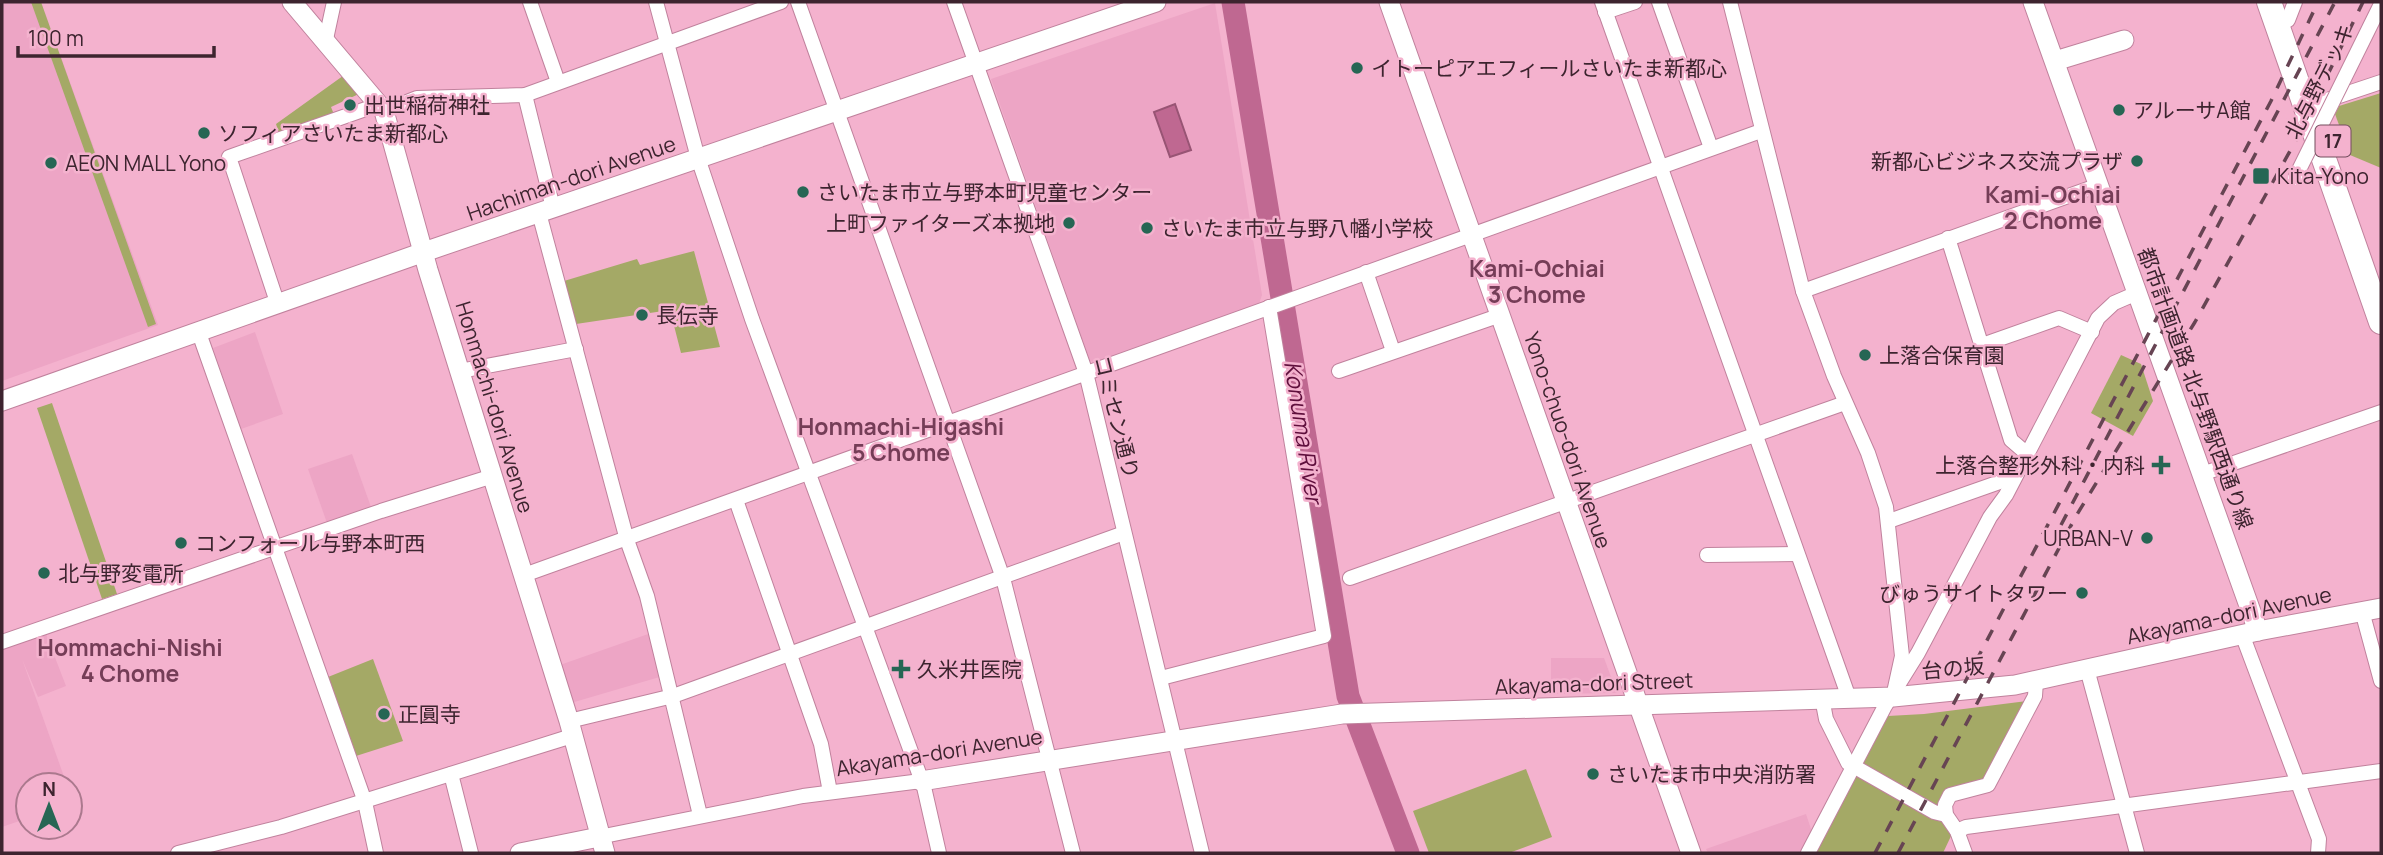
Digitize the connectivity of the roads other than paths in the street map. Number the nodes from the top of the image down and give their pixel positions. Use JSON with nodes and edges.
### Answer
{"nodes":[{"id":1,"x":292,"y":2,"type":"edge"},
{"id":2,"x":334,"y":2,"type":"edge"},
{"id":3,"x":530,"y":2,"type":"edge"},
{"id":4,"x":656,"y":2,"type":"edge"},
{"id":5,"x":781,"y":2,"type":"edge"},
{"id":6,"x":798,"y":2,"type":"edge"},
{"id":7,"x":954,"y":2,"type":"edge"},
{"id":8,"x":1156,"y":2,"type":"edge"},
{"id":9,"x":1389,"y":2,"type":"edge"},
{"id":10,"x":1635,"y":2,"type":"edge"},
{"id":11,"x":1659,"y":2,"type":"edge"},
{"id":12,"x":1730,"y":2,"type":"edge"},
{"id":13,"x":2034,"y":2,"type":"edge"},
{"id":14,"x":2269,"y":2,"type":"edge"},
{"id":15,"x":2381,"y":4,"type":"edge"},
{"id":16,"x":1603,"y":7,"type":"edge"},
{"id":17,"x":2288,"y":8,"type":"edge"},
{"id":18,"x":326,"y":39,"type":"junction"},
{"id":19,"x":2124,"y":40,"type":"dead end"},
{"id":20,"x":668,"y":42,"type":"junction"},
{"id":21,"x":2055,"y":61,"type":"junction"},
{"id":22,"x":977,"y":63,"type":"junction"},
{"id":23,"x":558,"y":82,"type":"junction"},
{"id":24,"x":2381,"y":82,"type":"edge"},
{"id":25,"x":525,"y":95,"type":"junction"},
{"id":26,"x":2312,"y":105,"type":"junction"},
{"id":27,"x":382,"y":108,"type":"junction"},
{"id":28,"x":838,"y":111,"type":"junction"},
{"id":29,"x":1761,"y":131,"type":"junction"},
{"id":30,"x":1711,"y":148,"type":"junction"},
{"id":31,"x":698,"y":158,"type":"junction"},
{"id":32,"x":1658,"y":167,"type":"junction"},
{"id":33,"x":2295,"y":178,"type":"dead end"},
{"id":34,"x":2099,"y":185,"type":"junction"},
{"id":35,"x":546,"y":210,"type":"junction"},
{"id":36,"x":1471,"y":235,"type":"junction"},
{"id":37,"x":1948,"y":239,"type":"junction"},
{"id":38,"x":424,"y":252,"type":"junction"},
{"id":39,"x":1366,"y":272,"type":"junction"},
{"id":40,"x":2381,"y":282,"type":"edge"},
{"id":41,"x":1803,"y":291,"type":"junction"},
{"id":42,"x":2137,"y":292,"type":"junction"},
{"id":43,"x":278,"y":305,"type":"junction"},
{"id":44,"x":1270,"y":307,"type":"junction"},
{"id":45,"x":1500,"y":315,"type":"junction"},
{"id":46,"x":2381,"y":322,"type":"edge"},
{"id":47,"x":2092,"y":332,"type":"junction"},
{"id":48,"x":199,"y":333,"type":"junction"},
{"id":49,"x":1982,"y":345,"type":"junction"},
{"id":50,"x":576,"y":349,"type":"junction"},
{"id":51,"x":1393,"y":351,"type":"junction"},
{"id":52,"x":460,"y":371,"type":"junction"},
{"id":53,"x":1339,"y":371,"type":"dead end"},
{"id":54,"x":1086,"y":373,"type":"junction"},
{"id":55,"x":2,"y":401,"type":"edge"},
{"id":56,"x":1845,"y":402,"type":"junction"},
{"id":57,"x":2381,"y":411,"type":"edge"},
{"id":58,"x":948,"y":422,"type":"junction"},
{"id":59,"x":1756,"y":434,"type":"junction"},
{"id":60,"x":2026,"y":453,"type":"junction"},
{"id":61,"x":808,"y":471,"type":"junction"},
{"id":62,"x":2202,"y":474,"type":"junction"},
{"id":63,"x":493,"y":477,"type":"junction"},
{"id":64,"x":2014,"y":477,"type":"junction"},
{"id":65,"x":736,"y":500,"type":"junction"},
{"id":66,"x":1565,"y":503,"type":"junction"},
{"id":67,"x":1889,"y":521,"type":"junction"},
{"id":68,"x":1124,"y":533,"type":"junction"},
{"id":69,"x":627,"y":540,"type":"junction"},
{"id":70,"x":275,"y":547,"type":"junction"},
{"id":71,"x":1797,"y":554,"type":"junction"},
{"id":72,"x":1707,"y":555,"type":"dead end"},
{"id":73,"x":524,"y":575,"type":"junction"},
{"id":74,"x":1003,"y":578,"type":"junction"},
{"id":75,"x":1350,"y":578,"type":"dead end"},
{"id":76,"x":2372,"y":609,"type":"edge"},
{"id":77,"x":863,"y":627,"type":"junction"},
{"id":78,"x":2250,"y":633,"type":"junction"},
{"id":79,"x":2,"y":642,"type":"edge"},
{"id":80,"x":790,"y":653,"type":"junction"},
{"id":81,"x":2087,"y":669,"type":"junction"},
{"id":82,"x":1161,"y":678,"type":"junction"},
{"id":83,"x":2036,"y":681,"type":"junction"},
{"id":84,"x":2381,"y":681,"type":"edge"},
{"id":85,"x":673,"y":696,"type":"junction"},
{"id":86,"x":1893,"y":696,"type":"junction"},
{"id":87,"x":1822,"y":698,"type":"junction"},
{"id":88,"x":1849,"y":698,"type":"junction"},
{"id":89,"x":1639,"y":704,"type":"junction"},
{"id":90,"x":1368,"y":712,"type":"joint"},
{"id":91,"x":571,"y":729,"type":"junction"},
{"id":92,"x":1175,"y":740,"type":"junction"},
{"id":93,"x":1047,"y":758,"type":"junction"},
{"id":94,"x":1852,"y":767,"type":"junction"},
{"id":95,"x":2381,"y":771,"type":"edge"},
{"id":96,"x":451,"y":774,"type":"junction"},
{"id":97,"x":921,"y":781,"type":"junction"},
{"id":98,"x":2297,"y":783,"type":"junction"},
{"id":99,"x":830,"y":792,"type":"junction"},
{"id":100,"x":365,"y":802,"type":"junction"},
{"id":101,"x":2125,"y":806,"type":"junction"},
{"id":102,"x":700,"y":815,"type":"junction"},
{"id":103,"x":1946,"y":815,"type":"junction"},
{"id":104,"x":1957,"y":831,"type":"junction"},
{"id":105,"x":602,"y":845,"type":"edge"},
{"id":106,"x":178,"y":853,"type":"edge"},
{"id":107,"x":376,"y":853,"type":"edge"},
{"id":108,"x":471,"y":853,"type":"edge"},
{"id":109,"x":520,"y":853,"type":"edge"},
{"id":110,"x":939,"y":853,"type":"edge"},
{"id":111,"x":1073,"y":853,"type":"edge"},
{"id":112,"x":1202,"y":853,"type":"edge"},
{"id":113,"x":1691,"y":853,"type":"edge"},
{"id":114,"x":1808,"y":853,"type":"edge"},
{"id":115,"x":1951,"y":853,"type":"edge"},
{"id":116,"x":1965,"y":853,"type":"edge"},
{"id":117,"x":2137,"y":853,"type":"edge"},
{"id":118,"x":2318,"y":853,"type":"edge"}],
"edges":[{"from":1,"to":18,"type":"street","name":"Honmachi-dori Avenue"},
{"from":2,"to":18,"type":"street"},
{"from":3,"to":23,"type":"street"},
{"from":4,"to":20,"type":"street"},
{"from":5,"to":20,"type":"street"},
{"from":6,"to":28,"type":"street"},
{"from":7,"to":22,"type":"street","name":"コミセン通り"},
{"from":8,"to":22,"type":"street","name":"Hachiman-dori Avenue"},
{"from":9,"to":36,"type":"street","name":"Yono-chuo-dori Avenue"},
{"from":10,"to":16,"type":"street"},
{"from":11,"to":30,"type":"street"},
{"from":12,"to":29,"type":"street"},
{"from":13,"to":21,"type":"street","name":"都市計画道路 北与野駅西通り線"},
{"from":14,"to":26,"type":"highway","number":"17"},
{"from":15,"to":33,"type":"street","name":"北与野デッキ","bridge":true},
{"from":16,"to":32,"type":"street"},
{"from":17,"to":26,"type":"highway","number":"17"},
{"from":18,"to":27,"type":"street","name":"Honmachi-dori Avenue"},
{"from":19,"to":21,"type":"street"},
{"from":20,"to":23,"type":"street"},
{"from":20,"to":31,"type":"street"},
{"from":21,"to":34,"type":"street","name":"都市計画道路 北与野駅西通り線"},
{"from":22,"to":28,"type":"street","name":"Hachiman-dori Avenue"},
{"from":22,"to":54,"type":"street","name":"コミセン通り"},
{"from":23,"to":25,"type":"street"},
{"from":24,"to":26,"type":"street"},
{"from":25,"to":27,"type":"street"},
{"from":25,"to":35,"type":"street"},
{"from":26,"to":40,"type":"highway","number":"17"},
{"from":26,"to":46,"type":"highway","number":"17"},
{"from":27,"to":38,"type":"street","name":"Honmachi-dori Avenue"},
{"from":27,"to":43,"type":"street"},
{"from":28,"to":31,"type":"street","name":"Hachiman-dori Avenue"},
{"from":28,"to":58,"type":"street"},
{"from":29,"to":30,"type":"street"},
{"from":29,"to":41,"type":"street"},
{"from":30,"to":32,"type":"street"},
{"from":31,"to":35,"type":"street","name":"Hachiman-dori Avenue"},
{"from":31,"to":61,"type":"street"},
{"from":32,"to":36,"type":"street"},
{"from":32,"to":59,"type":"street"},
{"from":34,"to":37,"type":"street"},
{"from":34,"to":42,"type":"street","name":"都市計画道路 北与野駅西通り線"},
{"from":35,"to":38,"type":"street","name":"Hachiman-dori Avenue"},
{"from":35,"to":50,"type":"street"},
{"from":36,"to":39,"type":"street"},
{"from":36,"to":45,"type":"street","name":"Yono-chuo-dori Avenue"},
{"from":37,"to":41,"type":"street"},
{"from":37,"to":49,"type":"street"},
{"from":38,"to":43,"type":"street","name":"Hachiman-dori Avenue"},
{"from":38,"to":52,"type":"street","name":"Honmachi-dori Avenue"},
{"from":39,"to":44,"type":"street"},
{"from":39,"to":51,"type":"street"},
{"from":41,"to":56,"type":"street"},
{"from":42,"to":47,"type":"street"},
{"from":42,"to":62,"type":"street","name":"都市計画道路 北与野駅西通り線"},
{"from":43,"to":48,"type":"street","name":"Hachiman-dori Avenue"},
{"from":44,"to":54,"type":"street"},
{"from":44,"to":82,"type":"street"},
{"from":45,"to":51,"type":"street"},
{"from":45,"to":66,"type":"street","name":"Yono-chuo-dori Avenue"},
{"from":47,"to":49,"type":"street"},
{"from":47,"to":60,"type":"street"},
{"from":48,"to":55,"type":"street","name":"Hachiman-dori Avenue"},
{"from":48,"to":70,"type":"street"},
{"from":49,"to":60,"type":"street"},
{"from":50,"to":52,"type":"street"},
{"from":50,"to":69,"type":"street"},
{"from":51,"to":53,"type":"street"},
{"from":52,"to":63,"type":"street","name":"Honmachi-dori Avenue"},
{"from":54,"to":58,"type":"street"},
{"from":54,"to":68,"type":"street","name":"コミセン通り"},
{"from":56,"to":59,"type":"street"},
{"from":56,"to":67,"type":"street"},
{"from":57,"to":62,"type":"street"},
{"from":58,"to":61,"type":"street"},
{"from":58,"to":74,"type":"street"},
{"from":59,"to":66,"type":"street"},
{"from":59,"to":71,"type":"street"},
{"from":60,"to":64,"type":"street"},
{"from":61,"to":65,"type":"street"},
{"from":61,"to":77,"type":"street"},
{"from":62,"to":78,"type":"street","name":"都市計画道路 北与野駅西通り線"},
{"from":63,"to":70,"type":"street"},
{"from":63,"to":73,"type":"street","name":"Honmachi-dori Avenue"},
{"from":64,"to":67,"type":"street"},
{"from":64,"to":86,"type":"street"},
{"from":65,"to":69,"type":"street"},
{"from":65,"to":80,"type":"street"},
{"from":66,"to":75,"type":"street"},
{"from":66,"to":89,"type":"street","name":"Yono-chuo-dori Avenue"},
{"from":67,"to":86,"type":"street"},
{"from":68,"to":74,"type":"street"},
{"from":68,"to":82,"type":"street","name":"コミセン通り"},
{"from":69,"to":73,"type":"street"},
{"from":69,"to":85,"type":"street"},
{"from":70,"to":79,"type":"street"},
{"from":70,"to":100,"type":"street"},
{"from":71,"to":72,"type":"street"},
{"from":71,"to":88,"type":"street"},
{"from":73,"to":91,"type":"street","name":"Honmachi-dori Avenue"},
{"from":74,"to":77,"type":"street"},
{"from":74,"to":93,"type":"street"},
{"from":76,"to":78,"type":"street","name":"Akayama-dori Avenue"},
{"from":76,"to":84,"type":"street"},
{"from":77,"to":80,"type":"street"},
{"from":77,"to":97,"type":"street"},
{"from":78,"to":81,"type":"street","name":"Akayama-dori Avenue"},
{"from":78,"to":98,"type":"street"},
{"from":80,"to":85,"type":"street"},
{"from":80,"to":99,"type":"street"},
{"from":81,"to":83,"type":"street","name":"台の坂"},
{"from":81,"to":101,"type":"street"},
{"from":82,"to":92,"type":"street","name":"コミセン通り"},
{"from":83,"to":86,"type":"street","name":"台の坂"},
{"from":83,"to":103,"type":"street"},
{"from":85,"to":91,"type":"street"},
{"from":85,"to":102,"type":"street"},
{"from":86,"to":88,"type":"street","name":"台の坂"},
{"from":86,"to":94,"type":"street"},
{"from":87,"to":88,"type":"street","name":"台の坂"},
{"from":87,"to":89,"type":"street","name":"Akayama-dori Street"},
{"from":87,"to":94,"type":"street"},
{"from":89,"to":90,"type":"street","name":"Akayama-dori Street"},
{"from":89,"to":113,"type":"street","name":"Yono-chuo-dori Avenue"},
{"from":90,"to":92,"type":"street","name":"Akayama-dori Avenue"},
{"from":91,"to":96,"type":"street"},
{"from":91,"to":105,"type":"street","name":"Honmachi-dori Avenue"},
{"from":92,"to":93,"type":"street","name":"Akayama-dori Avenue"},
{"from":92,"to":112,"type":"street","name":"コミセン通り"},
{"from":93,"to":97,"type":"street","name":"Akayama-dori Avenue"},
{"from":93,"to":111,"type":"street"},
{"from":94,"to":103,"type":"street"},
{"from":94,"to":114,"type":"street"},
{"from":95,"to":98,"type":"street"},
{"from":96,"to":100,"type":"street"},
{"from":96,"to":108,"type":"street"},
{"from":97,"to":99,"type":"street","name":"Akayama-dori Avenue"},
{"from":97,"to":110,"type":"street"},
{"from":98,"to":101,"type":"street"},
{"from":98,"to":118,"type":"street"},
{"from":99,"to":102,"type":"street","name":"Akayama-dori Avenue"},
{"from":100,"to":106,"type":"street"},
{"from":100,"to":107,"type":"street"},
{"from":101,"to":104,"type":"street"},
{"from":101,"to":117,"type":"street"},
{"from":102,"to":105,"type":"street","name":"Akayama-dori Avenue"},
{"from":103,"to":104,"type":"street"},
{"from":104,"to":115,"type":"street"},
{"from":104,"to":116,"type":"street"},
{"from":105,"to":109,"type":"street","name":"Akayama-dori Avenue"}]}
